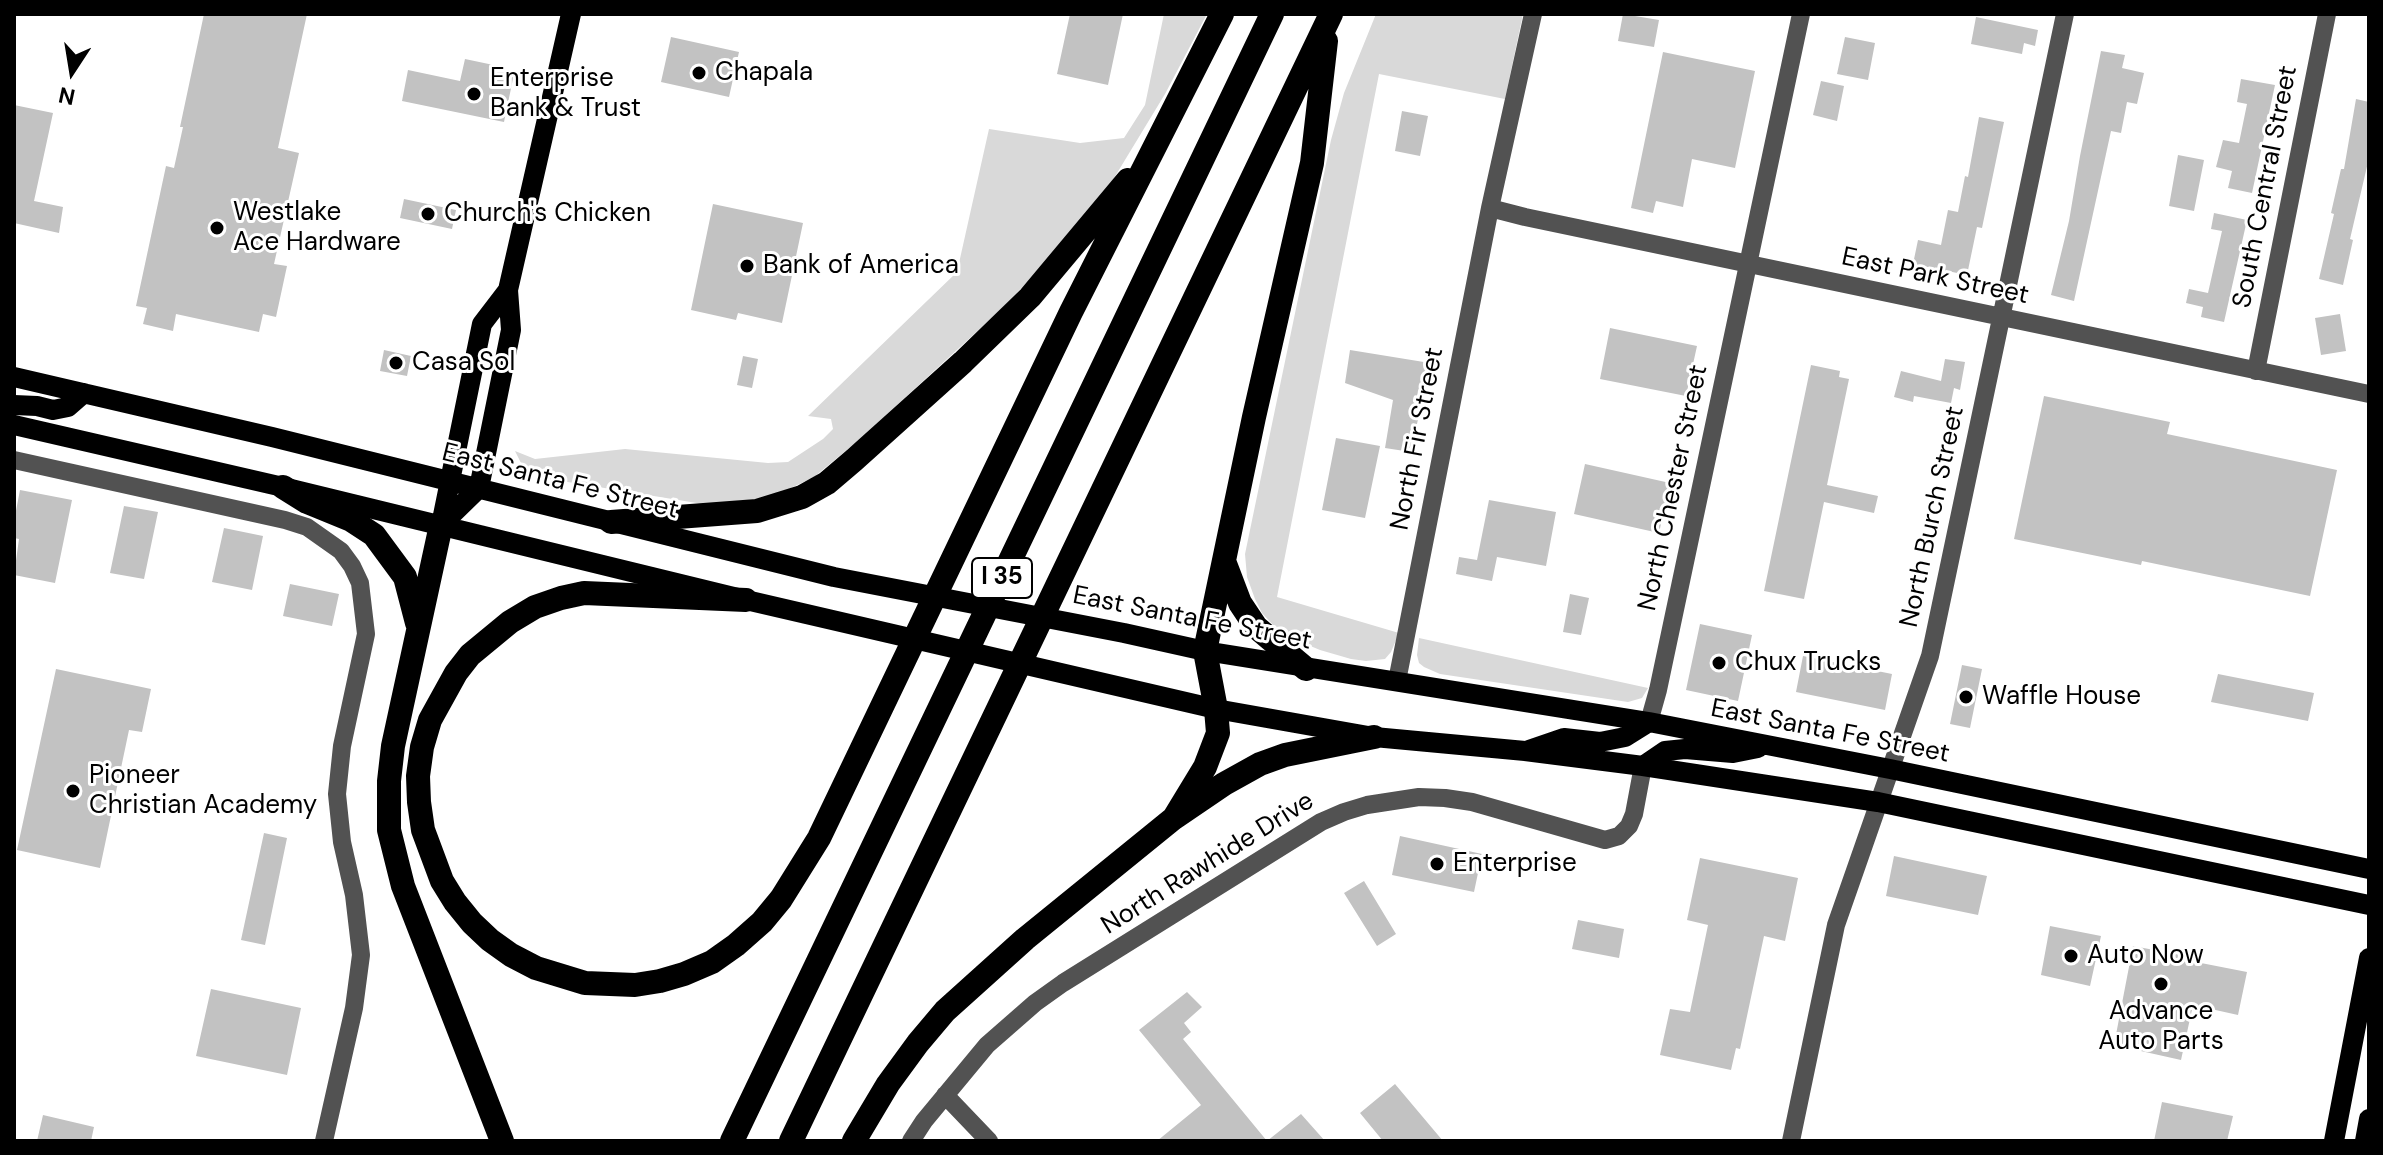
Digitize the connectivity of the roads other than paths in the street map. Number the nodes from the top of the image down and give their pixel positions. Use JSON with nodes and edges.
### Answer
{"nodes":[{"id":1,"x":571,"y":14,"type":"edge"},
{"id":2,"x":1222,"y":14,"type":"edge"},
{"id":3,"x":1272,"y":14,"type":"edge"},
{"id":4,"x":1533,"y":14,"type":"edge"},
{"id":5,"x":1801,"y":14,"type":"edge"},
{"id":6,"x":2065,"y":14,"type":"edge"},
{"id":7,"x":2327,"y":14,"type":"edge"},
{"id":8,"x":1330,"y":17,"type":"edge"},
{"id":9,"x":1149,"y":158,"type":"junction"},
{"id":10,"x":1490,"y":208,"type":"junction"},
{"id":11,"x":1748,"y":264,"type":"junction"},
{"id":12,"x":508,"y":290,"type":"junction"},
{"id":13,"x":2002,"y":317,"type":"junction"},
{"id":14,"x":2256,"y":371,"type":"junction"},
{"id":15,"x":14,"y":377,"type":"edge"},
{"id":16,"x":84,"y":393,"type":"junction"},
{"id":17,"x":2369,"y":394,"type":"edge"},
{"id":18,"x":14,"y":405,"type":"edge"},
{"id":19,"x":14,"y":425,"type":"edge"},
{"id":20,"x":14,"y":460,"type":"edge"},
{"id":21,"x":450,"y":481,"type":"junction"},
{"id":22,"x":283,"y":487,"type":"junction"},
{"id":23,"x":479,"y":488,"type":"junction"},
{"id":24,"x":611,"y":522,"type":"junction"},
{"id":25,"x":441,"y":525,"type":"junction"},
{"id":26,"x":1224,"y":561,"type":"junction"},
{"id":27,"x":746,"y":600,"type":"junction"},
{"id":28,"x":418,"y":625,"type":"junction"},
{"id":29,"x":1205,"y":651,"type":"junction"},
{"id":30,"x":1306,"y":669,"type":"junction"},
{"id":31,"x":1397,"y":681,"type":"junction"},
{"id":32,"x":1216,"y":709,"type":"junction"},
{"id":33,"x":1649,"y":722,"type":"junction"},
{"id":34,"x":1374,"y":737,"type":"junction"},
{"id":35,"x":1769,"y":745,"type":"junction"},
{"id":36,"x":1525,"y":751,"type":"junction"},
{"id":37,"x":1643,"y":766,"type":"junction"},
{"id":38,"x":1890,"y":769,"type":"junction"},
{"id":39,"x":1878,"y":802,"type":"junction"},
{"id":40,"x":1174,"y":818,"type":"junction"},
{"id":41,"x":2369,"y":869,"type":"edge"},
{"id":42,"x":2369,"y":905,"type":"edge"},
{"id":43,"x":2369,"y":958,"type":"edge"},
{"id":44,"x":945,"y":1095,"type":"junction"},
{"id":45,"x":2369,"y":1119,"type":"edge"},
{"id":46,"x":324,"y":1141,"type":"edge"},
{"id":47,"x":502,"y":1141,"type":"edge"},
{"id":48,"x":732,"y":1141,"type":"edge"},
{"id":49,"x":791,"y":1141,"type":"edge"},
{"id":50,"x":854,"y":1141,"type":"edge"},
{"id":51,"x":911,"y":1141,"type":"edge"},
{"id":52,"x":989,"y":1141,"type":"edge"},
{"id":53,"x":1791,"y":1141,"type":"edge"},
{"id":54,"x":2334,"y":1141,"type":"edge"},
{"id":55,"x":2365,"y":1141,"type":"edge"}],
"edges":[{"from":1,"to":12,"type":"main road"},
{"from":2,"to":9,"type":"highway"},
{"from":3,"to":48,"type":"highway","number":"I 35"},
{"from":4,"to":10,"type":"street","name":"North Fir Street"},
{"from":5,"to":11,"type":"street","name":"North Chester Street"},
{"from":6,"to":13,"type":"street","name":"North Burch Street"},
{"from":7,"to":14,"type":"street","name":"South Central Street"},
{"from":8,"to":26,"type":"highway"},
{"from":8,"to":49,"type":"highway","number":"I 35"},
{"from":9,"to":24,"type":"highway"},
{"from":9,"to":27,"type":"highway"},
{"from":10,"to":11,"type":"street","name":"East Park Street"},
{"from":10,"to":31,"type":"street","name":"North Fir Street"},
{"from":11,"to":13,"type":"street","name":"East Park Street"},
{"from":11,"to":33,"type":"street","name":"North Chester Street"},
{"from":12,"to":21,"type":"main road"},
{"from":12,"to":23,"type":"main road"},
{"from":13,"to":14,"type":"street","name":"East Park Street"},
{"from":13,"to":38,"type":"street","name":"North Burch Street"},
{"from":14,"to":17,"type":"street","name":"East Park Street"},
{"from":15,"to":16,"type":"main road","name":"East Santa Fe Street"},
{"from":16,"to":18,"type":"main road"},
{"from":16,"to":21,"type":"main road","name":"East Santa Fe Street"},
{"from":19,"to":22,"type":"main road"},
{"from":20,"to":46,"type":"street"},
{"from":21,"to":23,"type":"main road","name":"East Santa Fe Street"},
{"from":21,"to":25,"type":"main road"},
{"from":22,"to":25,"type":"main road"},
{"from":22,"to":28,"type":"highway"},
{"from":23,"to":24,"type":"main road","name":"East Santa Fe Street"},
{"from":23,"to":25,"type":"main road"},
{"from":24,"to":29,"type":"main road","name":"East Santa Fe Street"},
{"from":25,"to":27,"type":"main road"},
{"from":25,"to":28,"type":"highway"},
{"from":26,"to":29,"type":"highway"},
{"from":26,"to":30,"type":"highway"},
{"from":27,"to":32,"type":"main road"},
{"from":28,"to":47,"type":"highway"},
{"from":29,"to":30,"type":"main road","name":"East Santa Fe Street"},
{"from":29,"to":32,"type":"highway"},
{"from":30,"to":31,"type":"main road","name":"East Santa Fe Street"},
{"from":31,"to":33,"type":"main road","name":"East Santa Fe Street"},
{"from":32,"to":34,"type":"main road"},
{"from":32,"to":40,"type":"highway"},
{"from":33,"to":35,"type":"main road","name":"East Santa Fe Street"},
{"from":33,"to":36,"type":"main road"},
{"from":34,"to":36,"type":"main road"},
{"from":34,"to":40,"type":"highway"},
{"from":35,"to":37,"type":"main road"},
{"from":35,"to":38,"type":"main road","name":"East Santa Fe Street"},
{"from":36,"to":37,"type":"main road"},
{"from":37,"to":39,"type":"main road"},
{"from":37,"to":44,"type":"street","name":"North Rawhide Drive"},
{"from":38,"to":39,"type":"street","name":"North Burch Street"},
{"from":38,"to":41,"type":"main road","name":"East Santa Fe Street"},
{"from":39,"to":42,"type":"main road"},
{"from":39,"to":53,"type":"street","name":"North Burch Street"},
{"from":40,"to":50,"type":"highway"},
{"from":43,"to":54,"type":"main road"},
{"from":44,"to":51,"type":"street","name":"North Rawhide Drive"},
{"from":44,"to":52,"type":"street"},
{"from":45,"to":55,"type":"main road"}]}
